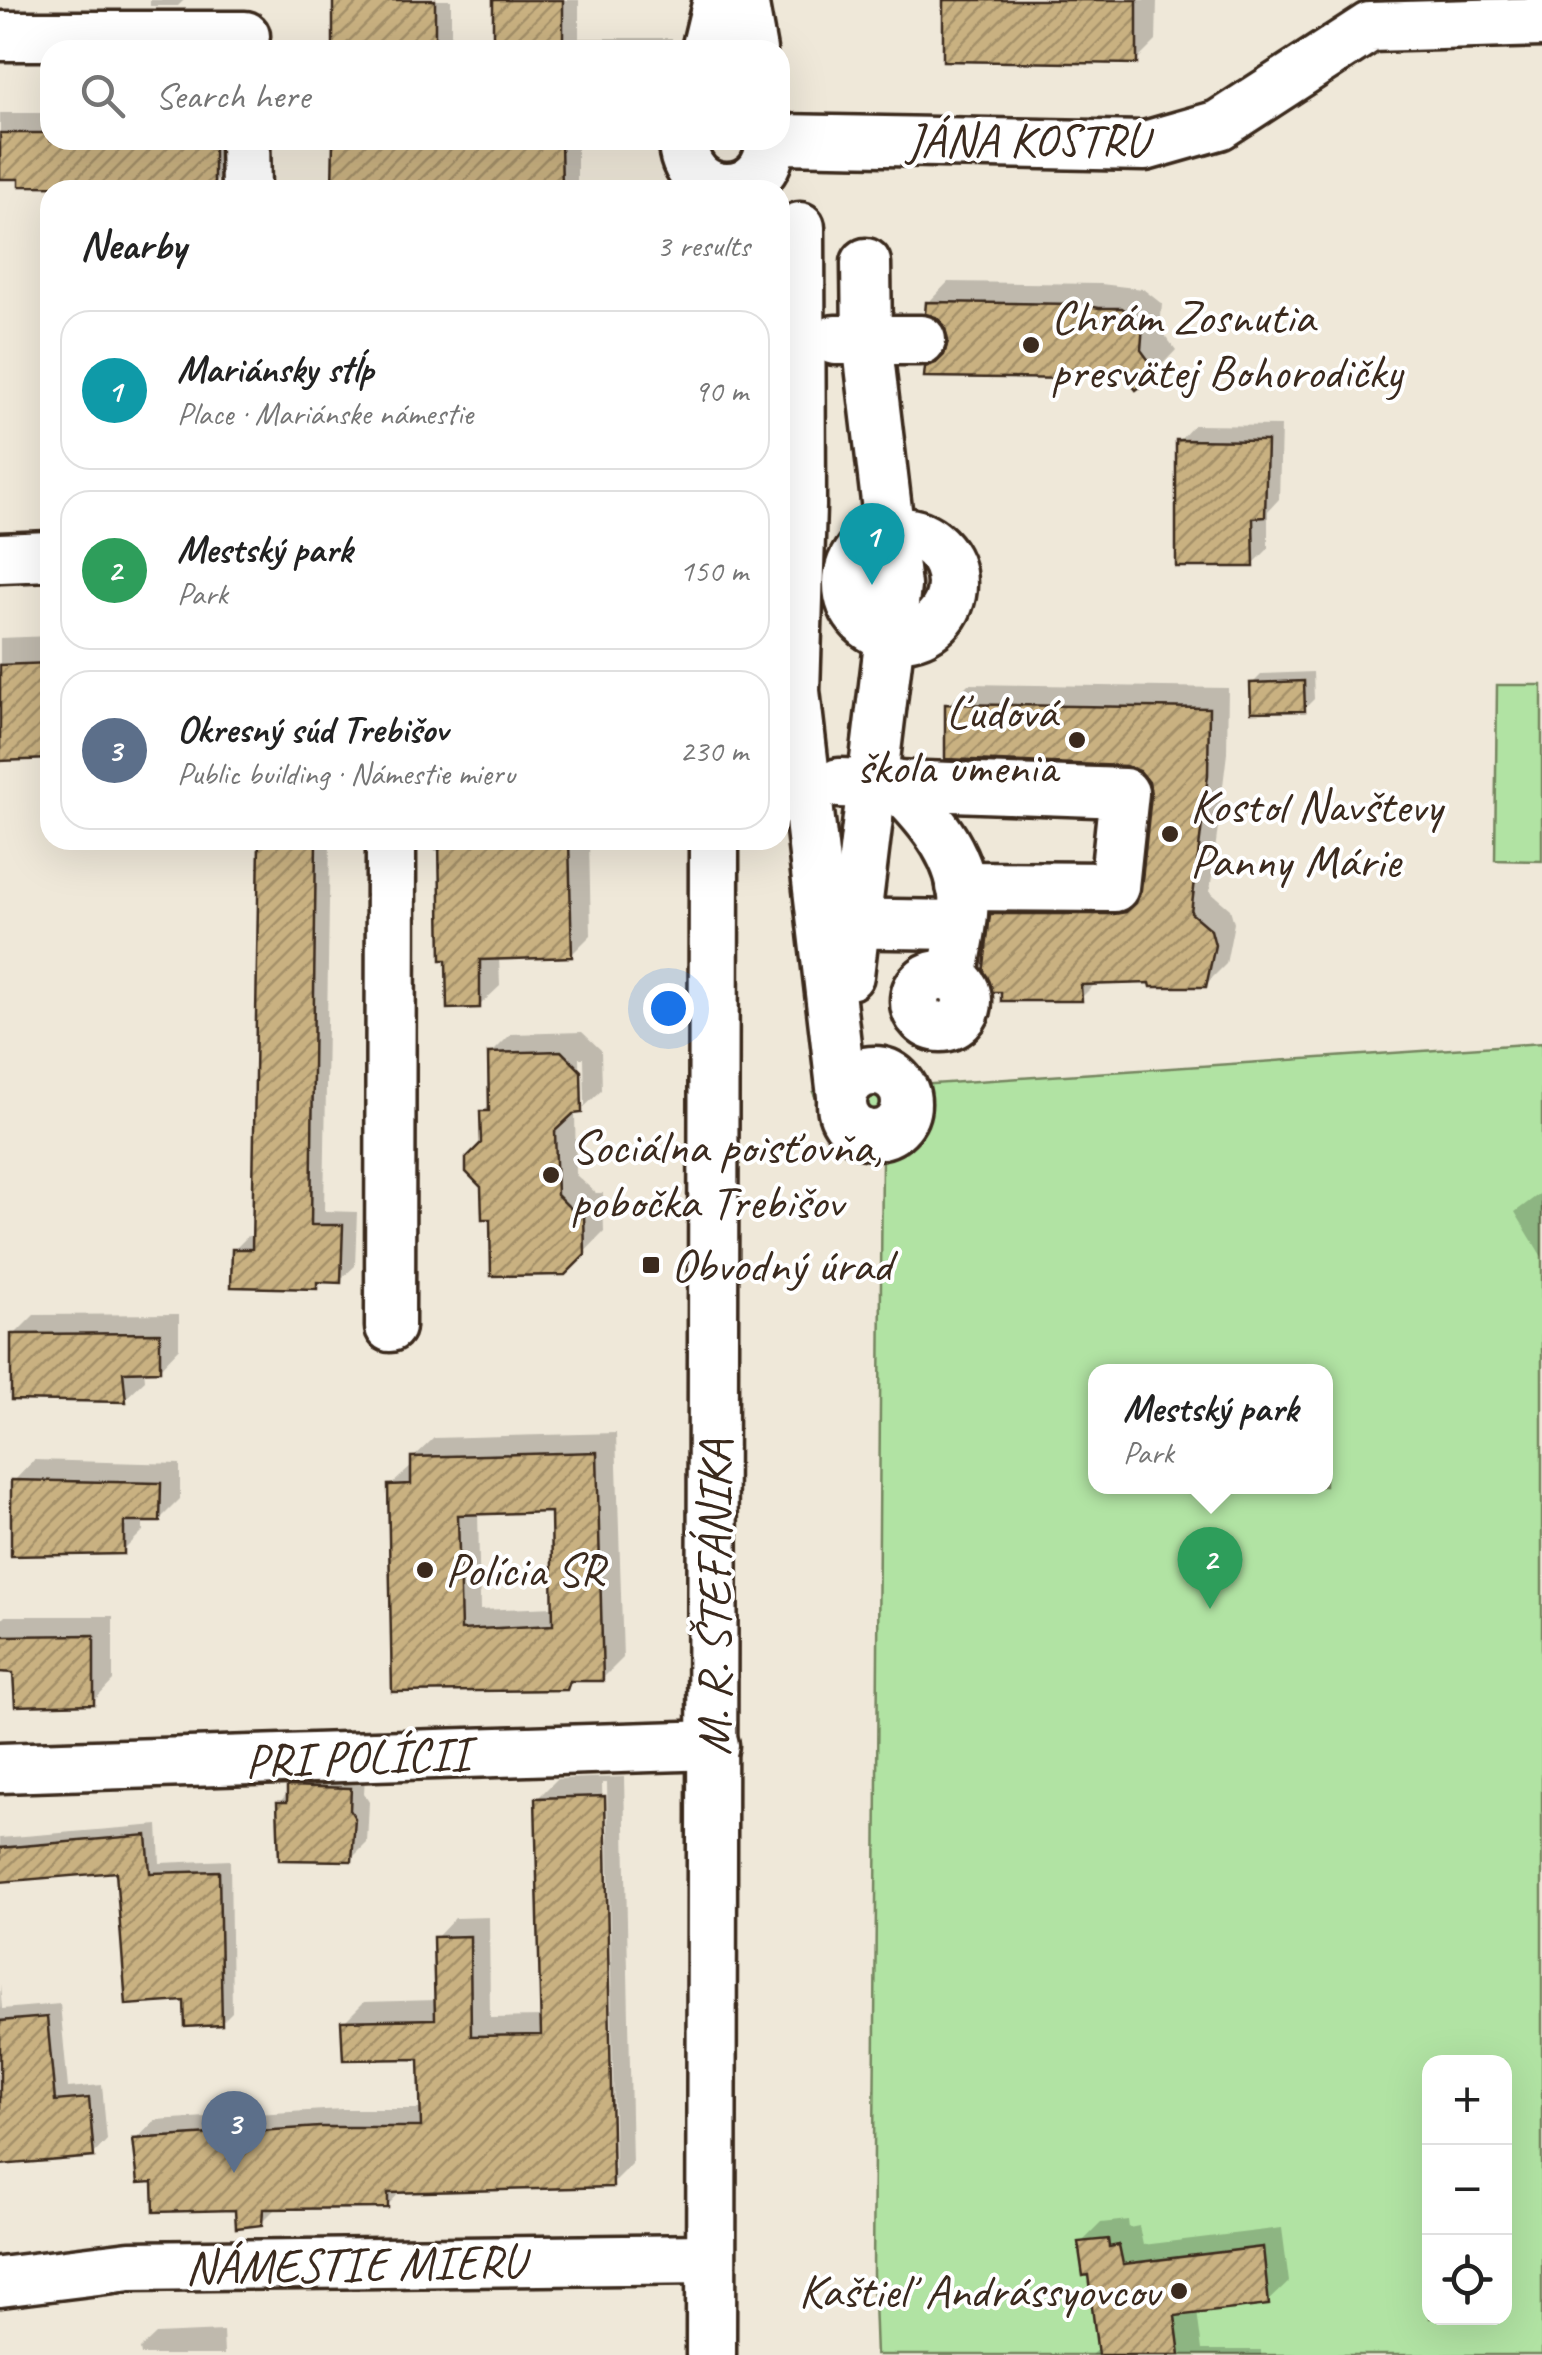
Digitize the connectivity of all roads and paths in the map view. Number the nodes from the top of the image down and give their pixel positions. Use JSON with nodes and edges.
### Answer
{"nodes":[{"id":1,"x":718,"y":0,"type":"edge"},
{"id":2,"x":743,"y":0,"type":"edge"},
{"id":3,"x":1542,"y":22,"type":"edge"},
{"id":4,"x":245,"y":28,"type":"edge"},
{"id":5,"x":0,"y":36,"type":"edge"},
{"id":6,"x":708,"y":40,"type":"edge"},
{"id":7,"x":750,"y":40,"type":"edge"},
{"id":8,"x":246,"y":150,"type":"edge"},
{"id":9,"x":765,"y":160,"type":"edge"},
{"id":10,"x":246,"y":180,"type":"edge"},
{"id":11,"x":747,"y":180,"type":"edge"},
{"id":12,"x":800,"y":227,"type":"dead end"},
{"id":13,"x":866,"y":263,"type":"dead end"},
{"id":14,"x":867,"y":340,"type":"junction"},
{"id":15,"x":921,"y":340,"type":"dead end"},
{"id":16,"x":790,"y":341,"type":"edge"},
{"id":17,"x":801,"y":506,"type":"junction"},
{"id":18,"x":889,"y":533,"type":"junction"},
{"id":19,"x":40,"y":556,"type":"edge"},
{"id":20,"x":0,"y":558,"type":"edge"},
{"id":21,"x":848,"y":585,"type":"junction"},
{"id":22,"x":892,"y":635,"type":"junction"},
{"id":23,"x":798,"y":664,"type":"junction"},
{"id":24,"x":805,"y":783,"type":"junction"},
{"id":25,"x":884,"y":784,"type":"junction"},
{"id":26,"x":391,"y":850,"type":"edge"},
{"id":27,"x":714,"y":850,"type":"edge"},
{"id":28,"x":839,"y":923,"type":"junction"},
{"id":29,"x":952,"y":956,"type":"junction"},
{"id":30,"x":839,"y":976,"type":"junction"},
{"id":31,"x":390,"y":1327,"type":"dead end"},
{"id":32,"x":714,"y":1745,"type":"junction"},
{"id":33,"x":0,"y":1768,"type":"edge"},
{"id":34,"x":710,"y":2259,"type":"junction"},
{"id":35,"x":0,"y":2282,"type":"edge"},
{"id":36,"x":711,"y":2355,"type":"edge"}],
"edges":[{"from":1,"to":6,"type":"street"},
{"from":2,"to":7,"type":"street"},
{"from":3,"to":9,"type":"street","name":"JÁNA KOSTRU"},
{"from":4,"to":5,"type":"street"},
{"from":8,"to":10,"type":"street"},
{"from":9,"to":11,"type":"street","name":"JÁNA KOSTRU"},
{"from":12,"to":16,"type":"street"},
{"from":13,"to":14,"type":"street"},
{"from":14,"to":15,"type":"street"},
{"from":14,"to":16,"type":"street"},
{"from":14,"to":18,"type":"street"},
{"from":16,"to":17,"type":"street"},
{"from":17,"to":21,"type":"street"},
{"from":17,"to":23,"type":"street"},
{"from":18,"to":21,"type":"street"},
{"from":18,"to":22,"type":"street"},
{"from":19,"to":20,"type":"street"},
{"from":21,"to":22,"type":"street"},
{"from":21,"to":23,"type":"street"},
{"from":22,"to":25,"type":"street"},
{"from":23,"to":24,"type":"street"},
{"from":24,"to":25,"type":"street"},
{"from":24,"to":28,"type":"street"},
{"from":25,"to":28,"type":"street"},
{"from":25,"to":29,"type":"street"},
{"from":25,"to":29,"type":"street"},
{"from":26,"to":31,"type":"street"},
{"from":27,"to":32,"type":"street","name":"M. R. ŠTEFÁNIKA"},
{"from":28,"to":29,"type":"street"},
{"from":28,"to":30,"type":"street"},
{"from":29,"to":30,"type":"street"},
{"from":29,"to":30,"type":"street"},
{"from":32,"to":33,"type":"street","name":"PRI POLÍCII"},
{"from":32,"to":34,"type":"street","name":"M. R. ŠTEFÁNIKA"},
{"from":34,"to":35,"type":"street","name":"NÁMESTIE MIERU"},
{"from":34,"to":36,"type":"street","name":"M. R. ŠTEFÁNIKA"}]}
